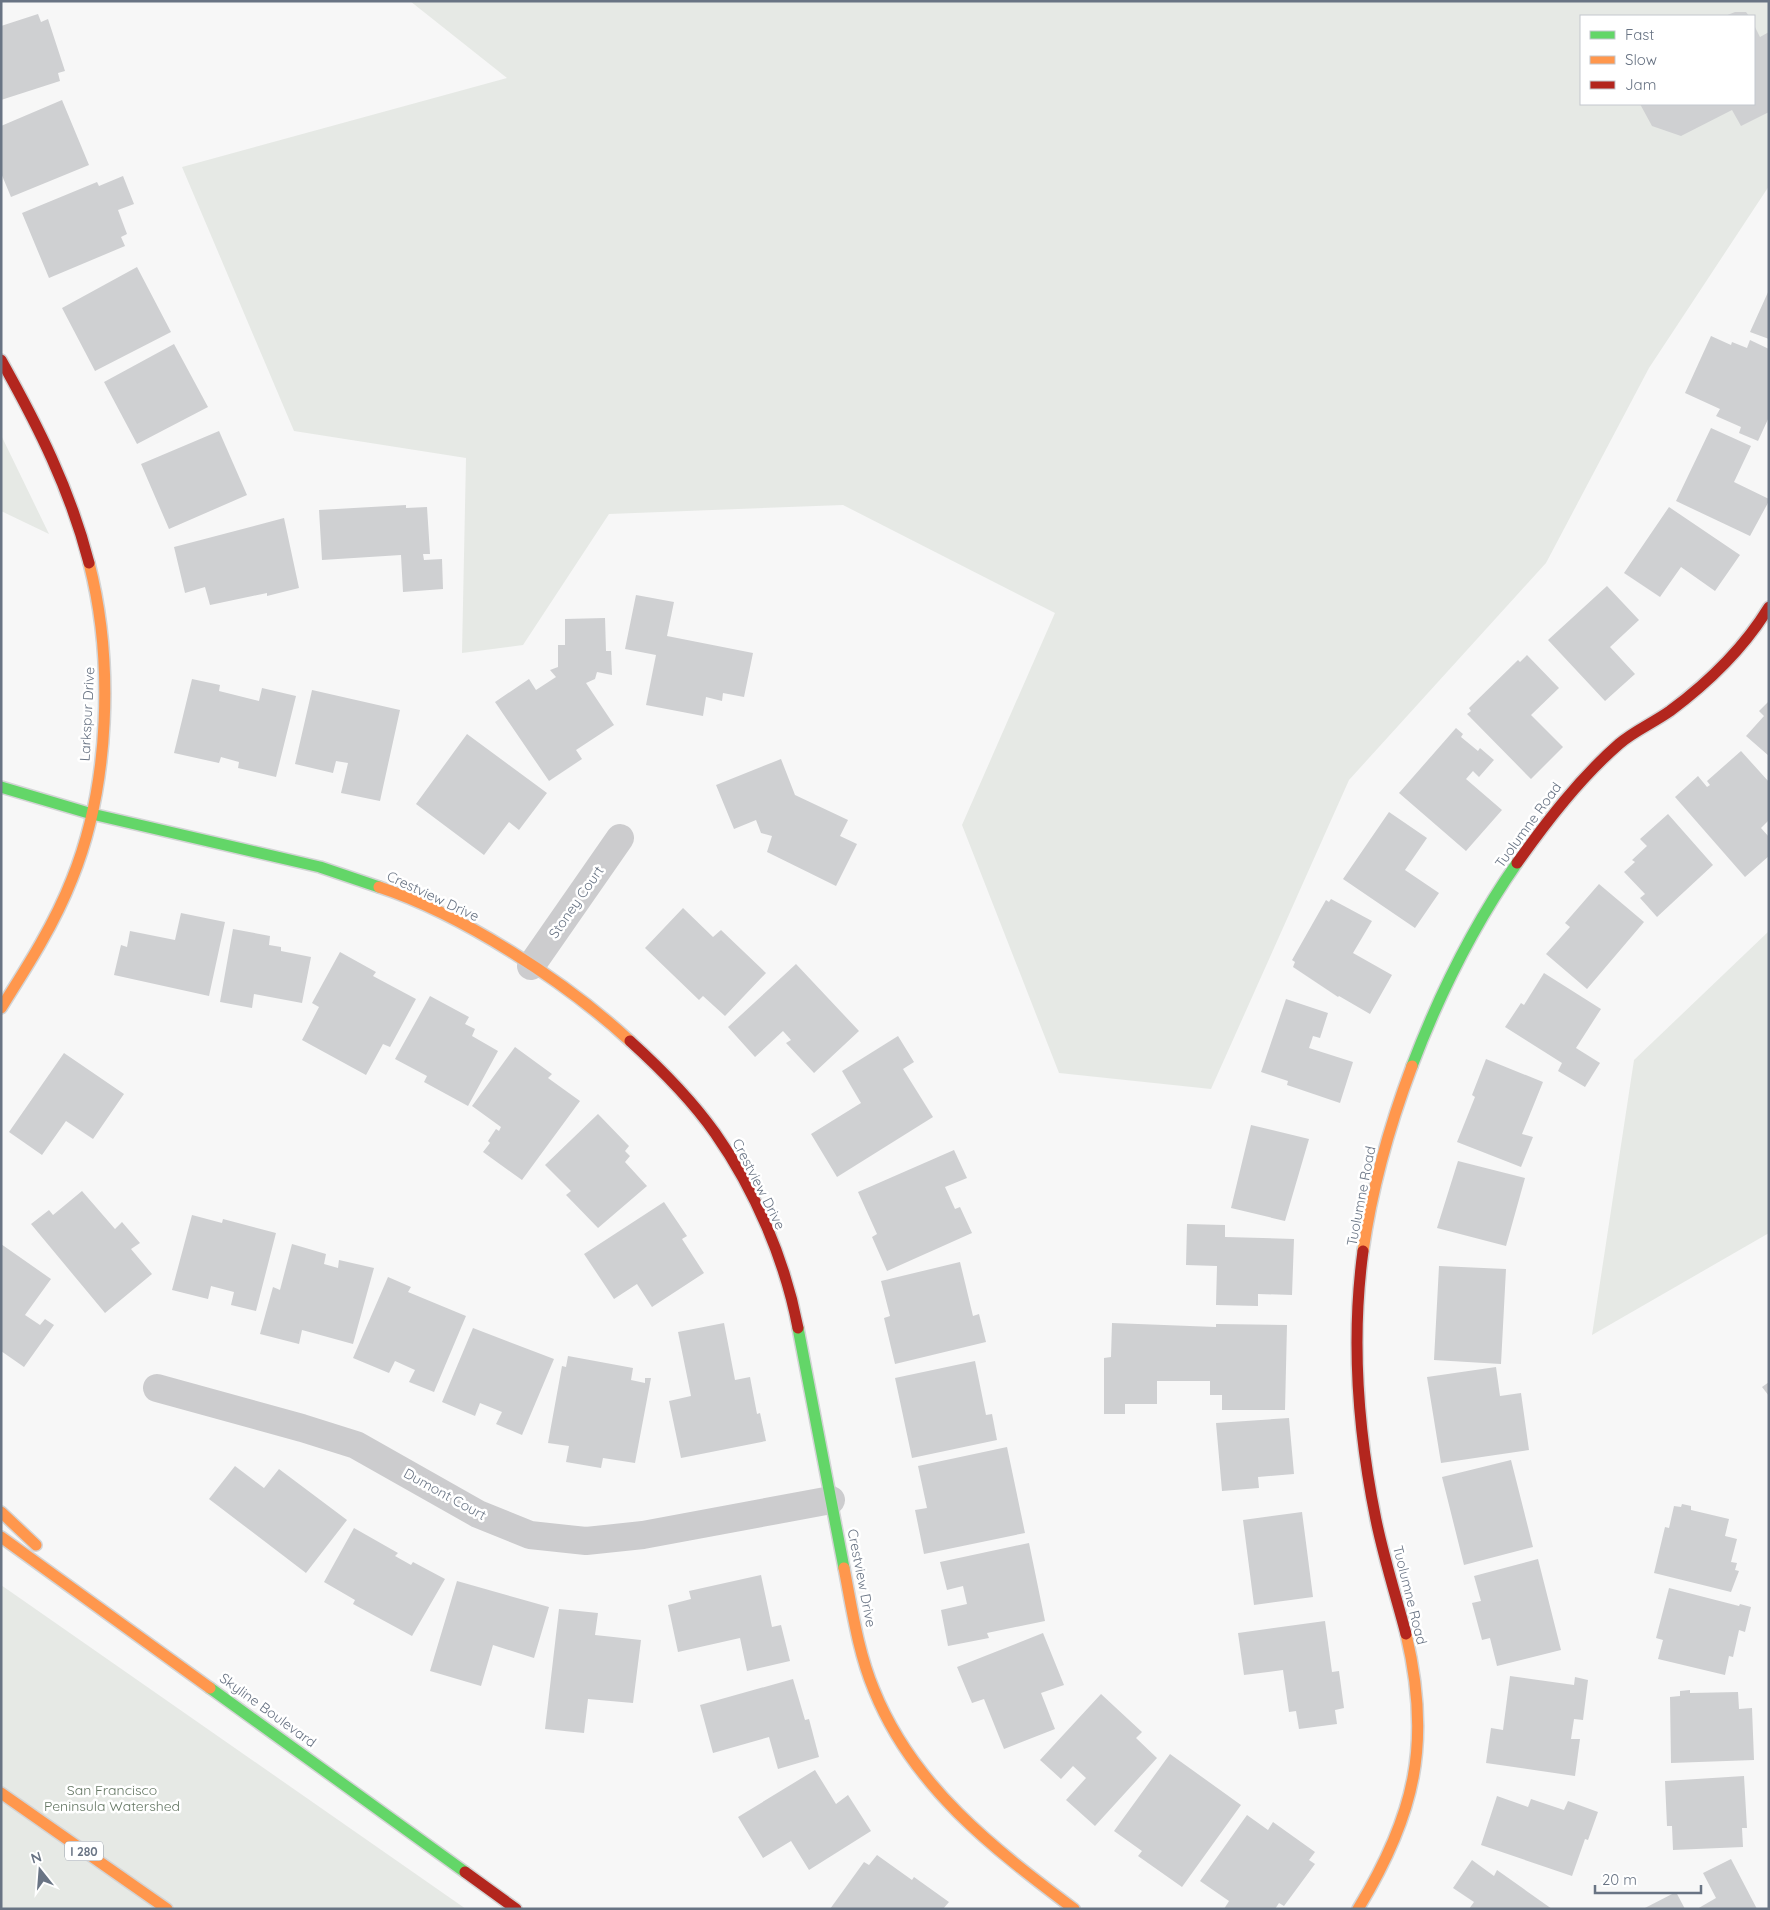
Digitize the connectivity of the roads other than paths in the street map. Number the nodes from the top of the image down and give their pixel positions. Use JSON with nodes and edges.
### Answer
{"nodes":[{"id":1,"x":1,"y":360,"type":"edge"},
{"id":2,"x":1769,"y":607,"type":"edge"},
{"id":3,"x":1,"y":787,"type":"edge"},
{"id":4,"x":92,"y":814,"type":"junction"},
{"id":5,"x":620,"y":838,"type":"dead end"},
{"id":6,"x":531,"y":966,"type":"junction"},
{"id":7,"x":1,"y":1008,"type":"edge"},
{"id":8,"x":157,"y":1388,"type":"dead end"},
{"id":9,"x":832,"y":1500,"type":"junction"},
{"id":10,"x":1,"y":1512,"type":"edge"},
{"id":11,"x":1,"y":1537,"type":"edge"},
{"id":12,"x":1,"y":1551,"type":"edge"},
{"id":13,"x":104,"y":1610,"type":"junction"},
{"id":14,"x":1,"y":1793,"type":"edge"},
{"id":15,"x":167,"y":1909,"type":"edge"},
{"id":16,"x":516,"y":1909,"type":"edge"},
{"id":17,"x":1074,"y":1909,"type":"edge"},
{"id":18,"x":1358,"y":1909,"type":"edge"}],
"edges":[{"from":1,"to":4,"type":"main road","name":"Larkspur Drive"},
{"from":2,"to":18,"type":"main road","name":"Tuolumne Road"},
{"from":3,"to":4,"type":"main road","name":"Crestview Drive"},
{"from":4,"to":6,"type":"main road","name":"Crestview Drive"},
{"from":4,"to":7,"type":"main road","name":"Larkspur Drive"},
{"from":5,"to":6,"type":"street","name":"Stoney Court"},
{"from":6,"to":9,"type":"main road","name":"Crestview Drive"},
{"from":8,"to":9,"type":"street","name":"Dumont Court"},
{"from":9,"to":17,"type":"main road","name":"Crestview Drive"},
{"from":10,"to":13,"type":"main road"},
{"from":11,"to":13,"type":"main road","name":"Skyline Boulevard"},
{"from":12,"to":13,"type":"main road"},
{"from":13,"to":16,"type":"main road","name":"Skyline Boulevard"},
{"from":14,"to":15,"type":"main road","number":"I 280"}]}
